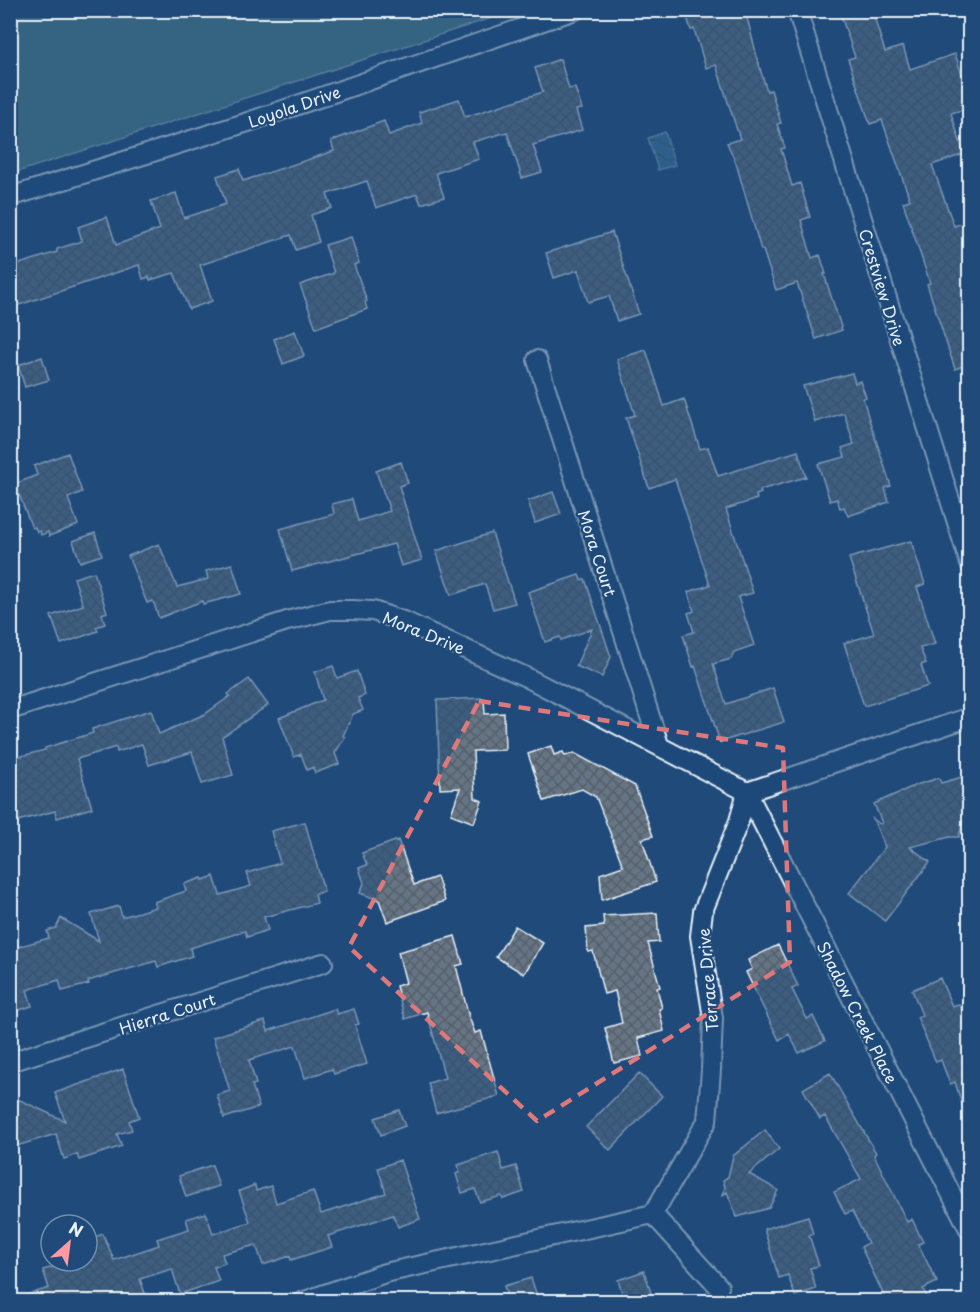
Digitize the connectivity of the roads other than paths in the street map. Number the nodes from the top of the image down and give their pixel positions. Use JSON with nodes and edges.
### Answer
{"nodes":[{"id":1,"x":575,"y":10,"type":"edge"},
{"id":2,"x":797,"y":10,"type":"edge"},
{"id":3,"x":10,"y":197,"type":"edge"},
{"id":4,"x":537,"y":360,"type":"dead end"},
{"id":5,"x":969,"y":564,"type":"edge"},
{"id":6,"x":10,"y":710,"type":"edge"},
{"id":7,"x":969,"y":717,"type":"edge"},
{"id":8,"x":659,"y":745,"type":"junction"},
{"id":9,"x":747,"y":792,"type":"junction"},
{"id":10,"x":323,"y":963,"type":"dead end"},
{"id":11,"x":10,"y":1062,"type":"edge"},
{"id":12,"x":653,"y":1214,"type":"junction"},
{"id":13,"x":969,"y":1231,"type":"edge"},
{"id":14,"x":719,"y":1287,"type":"dead end"},
{"id":15,"x":302,"y":1302,"type":"edge"}],
"edges":[{"from":1,"to":3,"type":"street","name":"Loyola Drive"},
{"from":2,"to":5,"type":"street","name":"Crestview Drive"},
{"from":4,"to":8,"type":"street","name":"Mora Court"},
{"from":6,"to":8,"type":"street","name":"Mora Drive"},
{"from":7,"to":9,"type":"street"},
{"from":8,"to":9,"type":"street","name":"Mora Drive"},
{"from":9,"to":12,"type":"street","name":"Terrace Drive"},
{"from":9,"to":13,"type":"street","name":"Shadow Creek Place"},
{"from":10,"to":11,"type":"street","name":"Hierra Court"},
{"from":12,"to":14,"type":"street"},
{"from":12,"to":15,"type":"street"}]}
